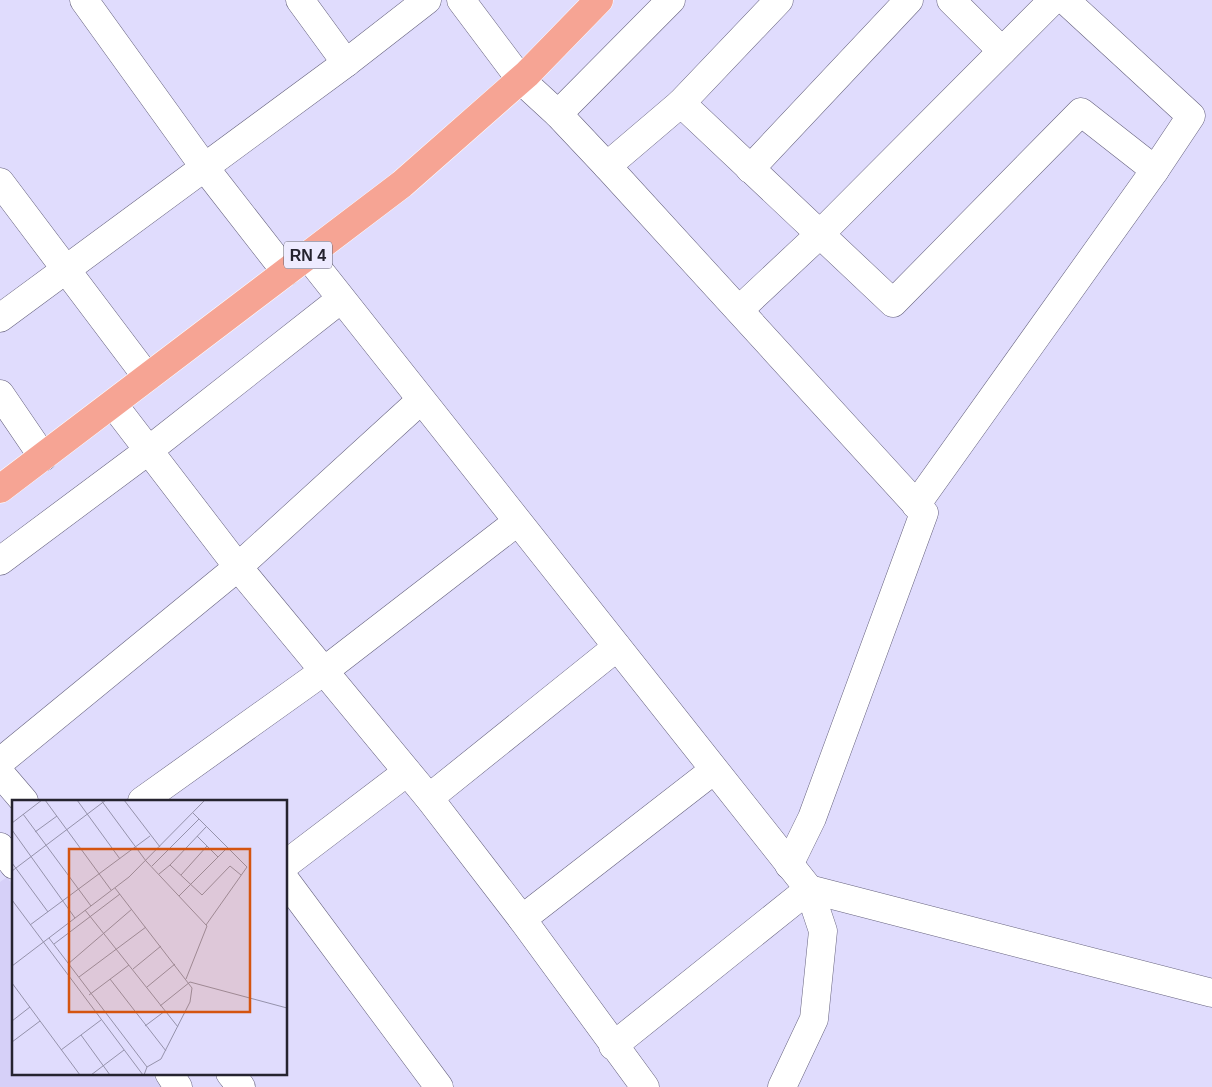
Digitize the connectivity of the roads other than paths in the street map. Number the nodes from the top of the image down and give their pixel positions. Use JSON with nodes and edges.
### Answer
{"nodes":[{"id":1,"x":84,"y":0,"type":"edge"},
{"id":2,"x":300,"y":0,"type":"edge"},
{"id":3,"x":427,"y":0,"type":"edge"},
{"id":4,"x":461,"y":0,"type":"edge"},
{"id":5,"x":599,"y":0,"type":"edge"},
{"id":6,"x":671,"y":0,"type":"edge"},
{"id":7,"x":779,"y":0,"type":"edge"},
{"id":8,"x":909,"y":0,"type":"edge"},
{"id":9,"x":951,"y":0,"type":"edge"},
{"id":10,"x":1053,"y":0,"type":"edge"},
{"id":11,"x":1065,"y":0,"type":"edge"},
{"id":12,"x":1002,"y":51,"type":"junction"},
{"id":13,"x":346,"y":63,"type":"junction"},
{"id":14,"x":521,"y":80,"type":"junction"},
{"id":15,"x":681,"y":103,"type":"junction"},
{"id":16,"x":558,"y":114,"type":"junction"},
{"id":17,"x":606,"y":166,"type":"junction"},
{"id":18,"x":205,"y":168,"type":"junction"},
{"id":19,"x":750,"y":169,"type":"junction"},
{"id":20,"x":1155,"y":170,"type":"junction"},
{"id":21,"x":0,"y":182,"type":"edge"},
{"id":22,"x":819,"y":235,"type":"junction"},
{"id":23,"x":307,"y":256,"type":"junction"},
{"id":24,"x":65,"y":268,"type":"junction"},
{"id":25,"x":286,"y":272,"type":"junction"},
{"id":26,"x":341,"y":299,"type":"junction"},
{"id":27,"x":740,"y":309,"type":"junction"},
{"id":28,"x":0,"y":318,"type":"edge"},
{"id":29,"x":148,"y":377,"type":"junction"},
{"id":30,"x":0,"y":394,"type":"edge"},
{"id":31,"x":421,"y":400,"type":"junction"},
{"id":32,"x":112,"y":404,"type":"junction"},
{"id":33,"x":150,"y":450,"type":"junction"},
{"id":34,"x":43,"y":456,"type":"junction"},
{"id":35,"x":0,"y":489,"type":"edge"},
{"id":36,"x":916,"y":505,"type":"junction"},
{"id":37,"x":518,"y":522,"type":"junction"},
{"id":38,"x":0,"y":561,"type":"edge"},
{"id":39,"x":238,"y":567,"type":"junction"},
{"id":40,"x":616,"y":647,"type":"junction"},
{"id":41,"x":324,"y":672,"type":"junction"},
{"id":42,"x":0,"y":762,"type":"edge"},
{"id":43,"x":714,"y":770,"type":"junction"},
{"id":44,"x":407,"y":772,"type":"junction"},
{"id":45,"x":0,"y":773,"type":"edge"},
{"id":46,"x":429,"y":798,"type":"junction"},
{"id":47,"x":23,"y":800,"type":"edge"},
{"id":48,"x":143,"y":800,"type":"edge"},
{"id":49,"x":0,"y":847,"type":"edge"},
{"id":50,"x":12,"y":862,"type":"edge"},
{"id":51,"x":288,"y":862,"type":"edge"},
{"id":52,"x":789,"y":865,"type":"junction"},
{"id":53,"x":288,"y":884,"type":"edge"},
{"id":54,"x":809,"y":889,"type":"junction"},
{"id":55,"x":522,"y":919,"type":"junction"},
{"id":56,"x":1212,"y":993,"type":"edge"},
{"id":57,"x":613,"y":1046,"type":"junction"},
{"id":58,"x":170,"y":1074,"type":"edge"},
{"id":59,"x":231,"y":1074,"type":"edge"},
{"id":60,"x":641,"y":1086,"type":"edge"},
{"id":61,"x":178,"y":1087,"type":"edge"},
{"id":62,"x":241,"y":1087,"type":"edge"},
{"id":63,"x":439,"y":1087,"type":"edge"},
{"id":64,"x":782,"y":1087,"type":"edge"}],
"edges":[{"from":1,"to":18,"type":"street"},
{"from":2,"to":13,"type":"street"},
{"from":3,"to":13,"type":"street"},
{"from":4,"to":14,"type":"street"},
{"from":5,"to":14,"type":"main road","number":"RN 4"},
{"from":6,"to":16,"type":"street"},
{"from":7,"to":15,"type":"street"},
{"from":8,"to":19,"type":"street"},
{"from":9,"to":12,"type":"street"},
{"from":10,"to":12,"type":"street"},
{"from":11,"to":20,"type":"street"},
{"from":12,"to":22,"type":"street"},
{"from":13,"to":18,"type":"street"},
{"from":14,"to":16,"type":"street"},
{"from":14,"to":23,"type":"main road","number":"RN 4"},
{"from":15,"to":17,"type":"street"},
{"from":15,"to":19,"type":"street"},
{"from":16,"to":17,"type":"street"},
{"from":17,"to":27,"type":"street"},
{"from":18,"to":24,"type":"street"},
{"from":18,"to":25,"type":"street"},
{"from":19,"to":22,"type":"street"},
{"from":20,"to":22,"type":"street"},
{"from":20,"to":36,"type":"street"},
{"from":21,"to":24,"type":"street"},
{"from":22,"to":27,"type":"street"},
{"from":23,"to":25,"type":"main road","number":"RN 4"},
{"from":23,"to":26,"type":"street"},
{"from":24,"to":28,"type":"street"},
{"from":24,"to":29,"type":"street"},
{"from":25,"to":29,"type":"main road","number":"RN 4"},
{"from":26,"to":31,"type":"street"},
{"from":26,"to":33,"type":"street"},
{"from":27,"to":36,"type":"street"},
{"from":29,"to":32,"type":"main road","number":"RN 4"},
{"from":30,"to":34,"type":"street"},
{"from":31,"to":37,"type":"street"},
{"from":31,"to":39,"type":"street"},
{"from":32,"to":33,"type":"street"},
{"from":32,"to":34,"type":"main road","number":"RN 4"},
{"from":33,"to":38,"type":"street"},
{"from":33,"to":39,"type":"street"},
{"from":34,"to":35,"type":"main road","number":"RN 4"},
{"from":36,"to":52,"type":"street"},
{"from":37,"to":40,"type":"street"},
{"from":37,"to":41,"type":"street"},
{"from":39,"to":41,"type":"street"},
{"from":39,"to":42,"type":"street"},
{"from":40,"to":43,"type":"street"},
{"from":40,"to":46,"type":"street"},
{"from":41,"to":44,"type":"street"},
{"from":41,"to":48,"type":"street"},
{"from":43,"to":52,"type":"street"},
{"from":43,"to":55,"type":"street"},
{"from":44,"to":46,"type":"street"},
{"from":44,"to":51,"type":"street"},
{"from":45,"to":47,"type":"street"},
{"from":46,"to":55,"type":"street"},
{"from":49,"to":50,"type":"street"},
{"from":52,"to":54,"type":"street"},
{"from":53,"to":63,"type":"street"},
{"from":54,"to":56,"type":"street"},
{"from":54,"to":57,"type":"street"},
{"from":54,"to":64,"type":"street"},
{"from":55,"to":57,"type":"street"},
{"from":57,"to":60,"type":"street"},
{"from":58,"to":61,"type":"street"},
{"from":59,"to":62,"type":"street"}]}
